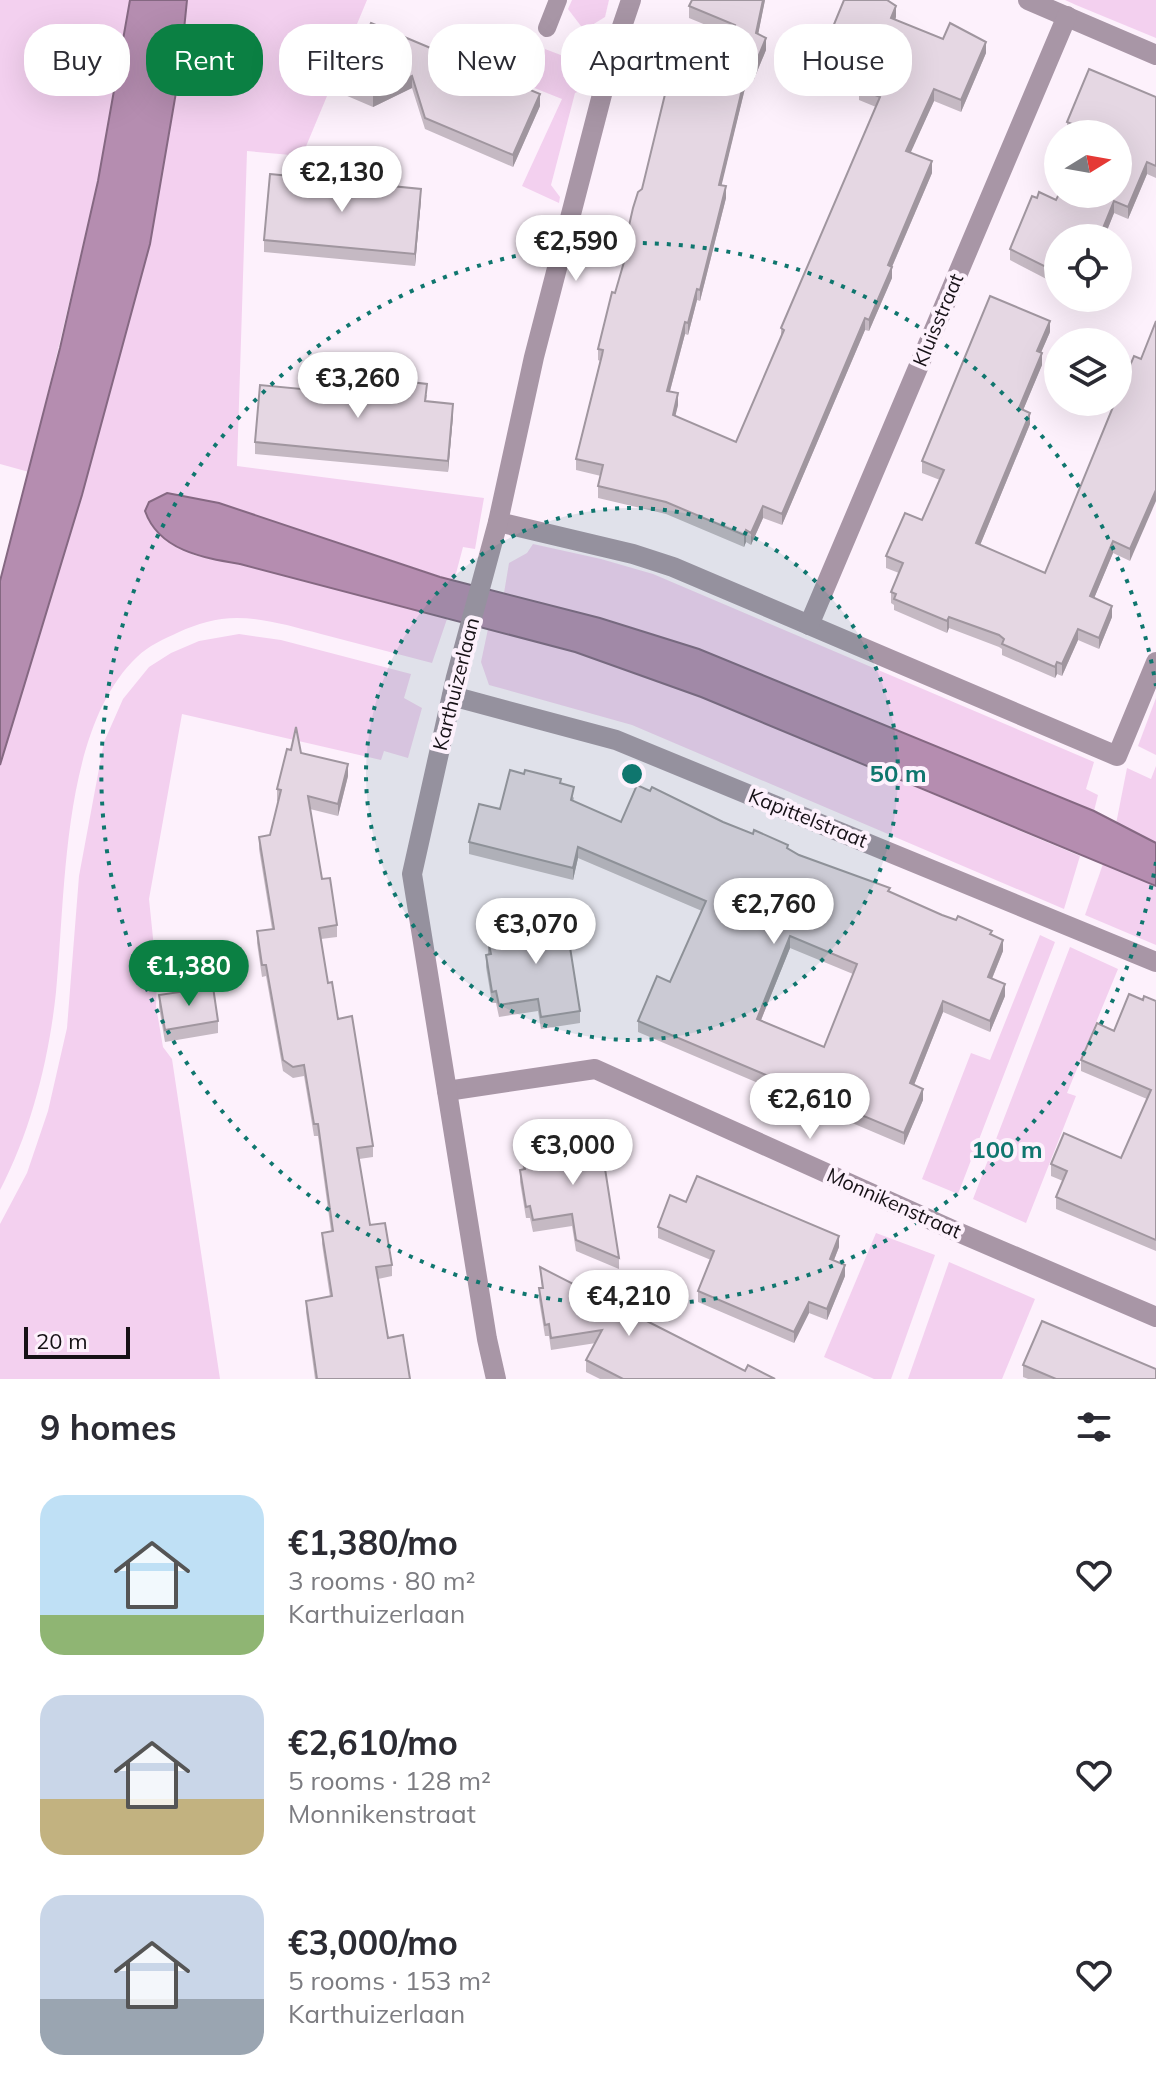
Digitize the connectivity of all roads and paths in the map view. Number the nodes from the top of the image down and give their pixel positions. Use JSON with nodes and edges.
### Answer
{"nodes":[{"id":1,"x":558,"y":0,"type":"edge"},
{"id":2,"x":631,"y":0,"type":"edge"},
{"id":3,"x":1028,"y":0,"type":"edge"},
{"id":4,"x":1067,"y":16,"type":"junction"},
{"id":5,"x":547,"y":28,"type":"dead end"},
{"id":6,"x":1156,"y":55,"type":"edge"},
{"id":7,"x":498,"y":522,"type":"junction"},
{"id":8,"x":809,"y":625,"type":"junction"},
{"id":9,"x":1156,"y":662,"type":"edge"},
{"id":10,"x":452,"y":696,"type":"junction"},
{"id":11,"x":1156,"y":962,"type":"edge"},
{"id":12,"x":447,"y":1091,"type":"junction"},
{"id":13,"x":1156,"y":1317,"type":"edge"},
{"id":14,"x":496,"y":1379,"type":"edge"}],
"edges":[{"from":1,"to":5,"type":"lane"},
{"from":2,"to":7,"type":"street","name":"Karthuizerlaan"},
{"from":3,"to":4,"type":"street"},
{"from":4,"to":6,"type":"street"},
{"from":4,"to":8,"type":"street","name":"Kluisstraat"},
{"from":7,"to":8,"type":"street"},
{"from":7,"to":10,"type":"street","name":"Karthuizerlaan"},
{"from":8,"to":9,"type":"street"},
{"from":10,"to":11,"type":"street","name":"Kapittelstraat"},
{"from":10,"to":12,"type":"street","name":"Karthuizerlaan"},
{"from":12,"to":13,"type":"street","name":"Monnikenstraat"},
{"from":12,"to":14,"type":"street","name":"Karthuizerlaan"}]}
